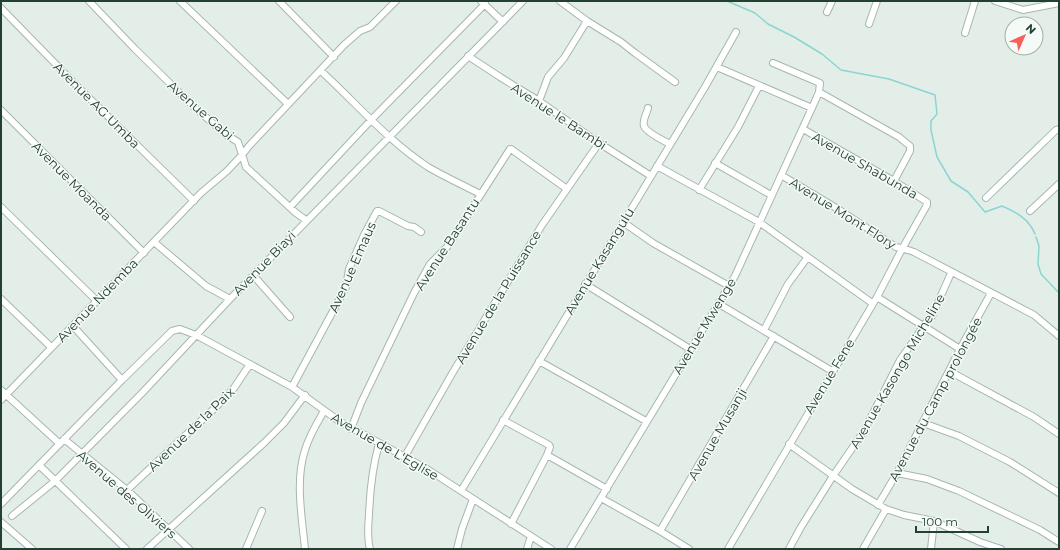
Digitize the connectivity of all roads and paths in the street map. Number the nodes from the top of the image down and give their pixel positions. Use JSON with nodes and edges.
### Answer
{"nodes":[{"id":1,"x":89,"y":1,"type":"edge"},
{"id":2,"x":180,"y":1,"type":"edge"},
{"id":3,"x":279,"y":1,"type":"edge"},
{"id":4,"x":523,"y":1,"type":"edge"},
{"id":5,"x":560,"y":1,"type":"edge"},
{"id":6,"x":832,"y":1,"type":"edge"},
{"id":7,"x":877,"y":1,"type":"edge"},
{"id":8,"x":975,"y":1,"type":"edge"},
{"id":9,"x":995,"y":1,"type":"edge"},
{"id":10,"x":393,"y":2,"type":"edge"},
{"id":11,"x":483,"y":3,"type":"edge"},
{"id":12,"x":1059,"y":3,"type":"edge"},
{"id":13,"x":1,"y":8,"type":"edge"},
{"id":14,"x":828,"y":12,"type":"dead end"},
{"id":15,"x":587,"y":21,"type":"junction"},
{"id":16,"x":503,"y":22,"type":"junction"},
{"id":17,"x":869,"y":24,"type":"dead end"},
{"id":18,"x":736,"y":32,"type":"dead end"},
{"id":19,"x":965,"y":33,"type":"dead end"},
{"id":20,"x":468,"y":56,"type":"junction"},
{"id":21,"x":334,"y":57,"type":"junction"},
{"id":22,"x":773,"y":63,"type":"dead end"},
{"id":23,"x":717,"y":67,"type":"junction"},
{"id":24,"x":321,"y":71,"type":"junction"},
{"id":25,"x":675,"y":82,"type":"dead end"},
{"id":26,"x":759,"y":86,"type":"junction"},
{"id":27,"x":819,"y":92,"type":"junction"},
{"id":28,"x":539,"y":101,"type":"junction"},
{"id":29,"x":288,"y":104,"type":"junction"},
{"id":30,"x":648,"y":108,"type":"dead end"},
{"id":31,"x":812,"y":108,"type":"junction"},
{"id":32,"x":1,"y":110,"type":"edge"},
{"id":33,"x":372,"y":119,"type":"junction"},
{"id":34,"x":803,"y":129,"type":"junction"},
{"id":35,"x":1059,"y":129,"type":"edge"},
{"id":36,"x":389,"y":136,"type":"junction"},
{"id":37,"x":599,"y":143,"type":"junction"},
{"id":38,"x":670,"y":144,"type":"junction"},
{"id":39,"x":242,"y":155,"type":"junction"},
{"id":40,"x":715,"y":163,"type":"junction"},
{"id":41,"x":657,"y":166,"type":"junction"},
{"id":42,"x":781,"y":175,"type":"junction"},
{"id":43,"x":651,"y":176,"type":"junction"},
{"id":44,"x":894,"y":181,"type":"junction"},
{"id":45,"x":1059,"y":184,"type":"edge"},
{"id":46,"x":568,"y":189,"type":"junction"},
{"id":47,"x":699,"y":190,"type":"junction"},
{"id":48,"x":480,"y":194,"type":"junction"},
{"id":49,"x":772,"y":195,"type":"junction"},
{"id":50,"x":986,"y":198,"type":"dead end"},
{"id":51,"x":194,"y":200,"type":"junction"},
{"id":52,"x":927,"y":202,"type":"joint"},
{"id":53,"x":1,"y":207,"type":"edge"},
{"id":54,"x":290,"y":207,"type":"junction"},
{"id":55,"x":1030,"y":211,"type":"dead end"},
{"id":56,"x":306,"y":220,"type":"junction"},
{"id":57,"x":622,"y":222,"type":"junction"},
{"id":58,"x":759,"y":222,"type":"junction"},
{"id":59,"x":421,"y":232,"type":"dead end"},
{"id":60,"x":154,"y":242,"type":"junction"},
{"id":61,"x":902,"y":249,"type":"junction"},
{"id":62,"x":144,"y":253,"type":"junction"},
{"id":63,"x":807,"y":258,"type":"junction"},
{"id":64,"x":951,"y":272,"type":"junction"},
{"id":65,"x":253,"y":275,"type":"junction"},
{"id":66,"x":585,"y":284,"type":"junction"},
{"id":67,"x":729,"y":286,"type":"junction"},
{"id":68,"x":991,"y":293,"type":"junction"},
{"id":69,"x":877,"y":297,"type":"junction"},
{"id":70,"x":1,"y":299,"type":"edge"},
{"id":71,"x":230,"y":299,"type":"junction"},
{"id":72,"x":97,"y":301,"type":"junction"},
{"id":73,"x":872,"y":303,"type":"junction"},
{"id":74,"x":719,"y":304,"type":"junction"},
{"id":75,"x":290,"y":317,"type":"dead end"},
{"id":76,"x":73,"y":326,"type":"junction"},
{"id":77,"x":923,"y":326,"type":"junction"},
{"id":78,"x":764,"y":330,"type":"junction"},
{"id":79,"x":196,"y":335,"type":"junction"},
{"id":80,"x":774,"y":336,"type":"junction"},
{"id":81,"x":1059,"y":336,"type":"edge"},
{"id":82,"x":51,"y":347,"type":"junction"},
{"id":83,"x":690,"y":349,"type":"junction"},
{"id":84,"x":960,"y":349,"type":"junction"},
{"id":85,"x":539,"y":361,"type":"junction"},
{"id":86,"x":250,"y":364,"type":"junction"},
{"id":87,"x":832,"y":371,"type":"junction"},
{"id":88,"x":949,"y":371,"type":"junction"},
{"id":89,"x":122,"y":380,"type":"junction"},
{"id":90,"x":292,"y":387,"type":"junction"},
{"id":91,"x":3,"y":392,"type":"edge"},
{"id":92,"x":304,"y":395,"type":"junction"},
{"id":93,"x":1,"y":400,"type":"edge"},
{"id":94,"x":324,"y":411,"type":"junction"},
{"id":95,"x":503,"y":420,"type":"junction"},
{"id":96,"x":646,"y":421,"type":"junction"},
{"id":97,"x":923,"y":423,"type":"junction"},
{"id":98,"x":351,"y":429,"type":"junction"},
{"id":99,"x":1059,"y":434,"type":"edge"},
{"id":100,"x":62,"y":442,"type":"junction"},
{"id":101,"x":379,"y":444,"type":"junction"},
{"id":102,"x":789,"y":444,"type":"junction"},
{"id":103,"x":81,"y":453,"type":"junction"},
{"id":104,"x":547,"y":455,"type":"junction"},
{"id":105,"x":405,"y":456,"type":"junction"},
{"id":106,"x":39,"y":465,"type":"junction"},
{"id":107,"x":897,"y":473,"type":"junction"},
{"id":108,"x":833,"y":476,"type":"junction"},
{"id":109,"x":55,"y":481,"type":"junction"},
{"id":110,"x":607,"y":489,"type":"junction"},
{"id":111,"x":127,"y":490,"type":"junction"},
{"id":112,"x":461,"y":491,"type":"junction"},
{"id":113,"x":1059,"y":493,"type":"edge"},
{"id":114,"x":601,"y":498,"type":"junction"},
{"id":115,"x":473,"y":499,"type":"junction"},
{"id":116,"x":1,"y":504,"type":"edge"},
{"id":117,"x":878,"y":505,"type":"junction"},
{"id":118,"x":886,"y":509,"type":"junction"},
{"id":119,"x":262,"y":511,"type":"dead end"},
{"id":120,"x":12,"y":516,"type":"dead end"},
{"id":121,"x":934,"y":521,"type":"junction"},
{"id":122,"x":1,"y":522,"type":"edge"},
{"id":123,"x":511,"y":524,"type":"junction"},
{"id":124,"x":169,"y":530,"type":"junction"},
{"id":125,"x":660,"y":531,"type":"junction"},
{"id":126,"x":531,"y":536,"type":"junction"},
{"id":127,"x":1059,"y":542,"type":"edge"},
{"id":128,"x":32,"y":549,"type":"edge"},
{"id":129,"x":126,"y":549,"type":"edge"},
{"id":130,"x":147,"y":549,"type":"edge"},
{"id":131,"x":189,"y":549,"type":"edge"},
{"id":132,"x":246,"y":549,"type":"edge"},
{"id":133,"x":305,"y":549,"type":"edge"},
{"id":134,"x":370,"y":549,"type":"edge"},
{"id":135,"x":457,"y":549,"type":"edge"},
{"id":136,"x":527,"y":549,"type":"edge"},
{"id":137,"x":551,"y":549,"type":"edge"},
{"id":138,"x":570,"y":549,"type":"edge"},
{"id":139,"x":689,"y":549,"type":"edge"},
{"id":140,"x":728,"y":549,"type":"edge"},
{"id":141,"x":789,"y":549,"type":"edge"},
{"id":142,"x":863,"y":549,"type":"edge"},
{"id":143,"x":931,"y":549,"type":"edge"},
{"id":144,"x":1001,"y":549,"type":"edge"}],
"edges":[{"from":1,"to":39,"type":"street","name":"Avenue Gabi"},
{"from":2,"to":29,"type":"street"},
{"from":3,"to":21,"type":"street"},
{"from":4,"to":16,"type":"street","name":"Avenue Biayi"},
{"from":5,"to":15,"type":"street"},
{"from":6,"to":14,"type":"street"},
{"from":7,"to":17,"type":"street"},
{"from":8,"to":19,"type":"street"},
{"from":9,"to":12,"type":"street"},
{"from":10,"to":21,"type":"street","name":"Avenue Ndemba"},
{"from":11,"to":16,"type":"street"},
{"from":11,"to":33,"type":"street"},
{"from":13,"to":51,"type":"street","name":"Avenue AG Umba"},
{"from":15,"to":25,"type":"street"},
{"from":15,"to":28,"type":"street"},
{"from":16,"to":20,"type":"street","name":"Avenue Biayi"},
{"from":18,"to":23,"type":"street","name":"Avenue Kasangulu"},
{"from":20,"to":28,"type":"street","name":"Avenue le Bambi"},
{"from":20,"to":36,"type":"street","name":"Avenue Biayi"},
{"from":21,"to":24,"type":"street","name":"Avenue Ndemba"},
{"from":22,"to":27,"type":"street"},
{"from":23,"to":26,"type":"street"},
{"from":23,"to":38,"type":"street","name":"Avenue Kasangulu"},
{"from":24,"to":29,"type":"street","name":"Avenue Ndemba"},
{"from":24,"to":33,"type":"street"},
{"from":26,"to":31,"type":"street"},
{"from":26,"to":40,"type":"street"},
{"from":27,"to":31,"type":"street","name":"Avenue Mwenge"},
{"from":27,"to":44,"type":"street"},
{"from":28,"to":37,"type":"street","name":"Avenue le Bambi"},
{"from":29,"to":39,"type":"street","name":"Avenue Ndemba"},
{"from":30,"to":38,"type":"street"},
{"from":31,"to":34,"type":"street","name":"Avenue Mwenge"},
{"from":32,"to":62,"type":"street","name":"Avenue Moanda"},
{"from":33,"to":36,"type":"street"},
{"from":33,"to":54,"type":"street"},
{"from":34,"to":42,"type":"street","name":"Avenue Mwenge"},
{"from":34,"to":44,"type":"street","name":"Avenue Shabunda"},
{"from":35,"to":50,"type":"street"},
{"from":36,"to":48,"type":"street"},
{"from":36,"to":56,"type":"street","name":"Avenue Biayi"},
{"from":37,"to":43,"type":"street","name":"Avenue le Bambi"},
{"from":37,"to":46,"type":"street","name":"Avenue de la Puissance"},
{"from":38,"to":41,"type":"street","name":"Avenue Kasangulu"},
{"from":39,"to":51,"type":"street","name":"Avenue Ndemba"},
{"from":39,"to":54,"type":"street","name":"Avenue Gabi"},
{"from":40,"to":47,"type":"street"},
{"from":40,"to":49,"type":"street"},
{"from":41,"to":43,"type":"street","name":"Avenue Kasangulu"},
{"from":41,"to":47,"type":"street"},
{"from":42,"to":49,"type":"street","name":"Avenue Mwenge"},
{"from":42,"to":61,"type":"street","name":"Avenue Mont Flory"},
{"from":43,"to":57,"type":"street","name":"Avenue Kasangulu"},
{"from":44,"to":52,"type":"street","name":"Avenue Shabunda"},
{"from":45,"to":55,"type":"street"},
{"from":46,"to":48,"type":"street","name":"Avenue Basantu"},
{"from":46,"to":105,"type":"street","name":"Avenue de la Puissance"},
{"from":47,"to":58,"type":"street"},
{"from":48,"to":98,"type":"street","name":"Avenue Basantu"},
{"from":49,"to":58,"type":"street","name":"Avenue Mwenge"},
{"from":51,"to":60,"type":"street","name":"Avenue Ndemba"},
{"from":52,"to":61,"type":"street","name":"Avenue Fene"},
{"from":53,"to":72,"type":"street"},
{"from":54,"to":56,"type":"street","name":"Avenue Gabi"},
{"from":56,"to":65,"type":"street","name":"Avenue Biayi"},
{"from":57,"to":66,"type":"street","name":"Avenue Kasangulu"},
{"from":57,"to":67,"type":"street"},
{"from":58,"to":63,"type":"street"},
{"from":58,"to":67,"type":"street","name":"Avenue Mwenge"},
{"from":59,"to":90,"type":"street","name":"Avenue Emaus"},
{"from":60,"to":62,"type":"street","name":"Avenue Ndemba"},
{"from":60,"to":71,"type":"street"},
{"from":61,"to":64,"type":"street","name":"Avenue Mont Flory"},
{"from":61,"to":69,"type":"street","name":"Avenue Fene"},
{"from":62,"to":72,"type":"street","name":"Avenue Ndemba"},
{"from":63,"to":73,"type":"street"},
{"from":63,"to":78,"type":"street"},
{"from":64,"to":68,"type":"street","name":"Avenue Mont Flory"},
{"from":64,"to":77,"type":"street","name":"Avenue Kasongo Micheline"},
{"from":65,"to":71,"type":"street","name":"Avenue Biayi"},
{"from":65,"to":75,"type":"street"},
{"from":66,"to":83,"type":"street"},
{"from":66,"to":85,"type":"street","name":"Avenue Kasangulu"},
{"from":67,"to":74,"type":"street","name":"Avenue Mwenge"},
{"from":68,"to":81,"type":"street","name":"Avenue Mont Flory"},
{"from":68,"to":84,"type":"street","name":"Avenue du Camp prolongée"},
{"from":69,"to":73,"type":"street","name":"Avenue Fene"},
{"from":69,"to":77,"type":"street"},
{"from":70,"to":82,"type":"street"},
{"from":71,"to":79,"type":"street","name":"Avenue Biayi"},
{"from":72,"to":76,"type":"street","name":"Avenue Ndemba"},
{"from":73,"to":87,"type":"street","name":"Avenue Fene"},
{"from":74,"to":78,"type":"street"},
{"from":74,"to":83,"type":"street","name":"Avenue Mwenge"},
{"from":76,"to":82,"type":"street","name":"Avenue Ndemba"},
{"from":76,"to":89,"type":"street"},
{"from":77,"to":84,"type":"street"},
{"from":77,"to":108,"type":"street","name":"Avenue Kasongo Micheline"},
{"from":78,"to":80,"type":"street"},
{"from":79,"to":86,"type":"street","name":"Avenue de L'Eglise"},
{"from":79,"to":89,"type":"street"},
{"from":79,"to":103,"type":"street","name":"Avenue Biayi"},
{"from":80,"to":87,"type":"street"},
{"from":80,"to":125,"type":"street","name":"Avenue Musanji"},
{"from":82,"to":91,"type":"street","name":"Avenue Ndemba"},
{"from":83,"to":96,"type":"street","name":"Avenue Mwenge"},
{"from":84,"to":88,"type":"street","name":"Avenue du Camp prolongée"},
{"from":85,"to":95,"type":"street","name":"Avenue Kasangulu"},
{"from":85,"to":96,"type":"street"},
{"from":86,"to":90,"type":"street","name":"Avenue de L'Eglise"},
{"from":86,"to":111,"type":"street","name":"Avenue de la Paix"},
{"from":87,"to":102,"type":"street","name":"Avenue Fene"},
{"from":88,"to":97,"type":"street","name":"Avenue du Camp prolongée"},
{"from":88,"to":99,"type":"street"},
{"from":89,"to":100,"type":"street"},
{"from":90,"to":92,"type":"street","name":"Avenue de L'Eglise"},
{"from":91,"to":93,"type":"street","name":"Avenue Ndemba"},
{"from":91,"to":100,"type":"street","name":"Avenue des Oliviers"},
{"from":92,"to":94,"type":"street","name":"Avenue de L'Eglise"},
{"from":92,"to":124,"type":"street"},
{"from":94,"to":98,"type":"street","name":"Avenue de L'Eglise"},
{"from":94,"to":133,"type":"street"},
{"from":95,"to":104,"type":"street"},
{"from":95,"to":112,"type":"street","name":"Avenue Kasangulu"},
{"from":96,"to":110,"type":"street","name":"Avenue Mwenge"},
{"from":97,"to":107,"type":"street","name":"Avenue du Camp prolongée"},
{"from":97,"to":113,"type":"street"},
{"from":98,"to":101,"type":"street","name":"Avenue de L'Eglise"},
{"from":100,"to":103,"type":"street","name":"Avenue des Oliviers"},
{"from":100,"to":106,"type":"street"},
{"from":101,"to":105,"type":"street","name":"Avenue de L'Eglise"},
{"from":101,"to":134,"type":"street"},
{"from":102,"to":108,"type":"street"},
{"from":102,"to":140,"type":"street","name":"Avenue Fene"},
{"from":103,"to":109,"type":"street","name":"Avenue Biayi"},
{"from":103,"to":111,"type":"street","name":"Avenue des Oliviers"},
{"from":104,"to":110,"type":"street"},
{"from":104,"to":123,"type":"street"},
{"from":105,"to":112,"type":"street","name":"Avenue de L'Eglise"},
{"from":106,"to":109,"type":"street"},
{"from":106,"to":116,"type":"street"},
{"from":107,"to":117,"type":"street","name":"Avenue du Camp prolongée"},
{"from":107,"to":127,"type":"street"},
{"from":108,"to":117,"type":"street"},
{"from":108,"to":141,"type":"street","name":"Avenue Kasongo Micheline"},
{"from":109,"to":120,"type":"street","name":"Avenue Biayi"},
{"from":109,"to":129,"type":"street"},
{"from":110,"to":114,"type":"street","name":"Avenue Mwenge"},
{"from":111,"to":124,"type":"street","name":"Avenue des Oliviers"},
{"from":112,"to":115,"type":"street","name":"Avenue de L'Eglise"},
{"from":114,"to":125,"type":"street"},
{"from":114,"to":138,"type":"street","name":"Avenue Mwenge"},
{"from":115,"to":123,"type":"street","name":"Avenue de L'Eglise"},
{"from":115,"to":135,"type":"street"},
{"from":117,"to":118,"type":"street"},
{"from":118,"to":121,"type":"street"},
{"from":118,"to":142,"type":"street"},
{"from":119,"to":132,"type":"street"},
{"from":121,"to":143,"type":"street"},
{"from":121,"to":144,"type":"street"},
{"from":122,"to":128,"type":"street"},
{"from":123,"to":126,"type":"street","name":"Avenue de L'Eglise"},
{"from":124,"to":130,"type":"street"},
{"from":124,"to":131,"type":"street","name":"Avenue des Oliviers"},
{"from":125,"to":139,"type":"street"},
{"from":126,"to":136,"type":"street"},
{"from":126,"to":137,"type":"street","name":"Avenue de L'Eglise"}]}
